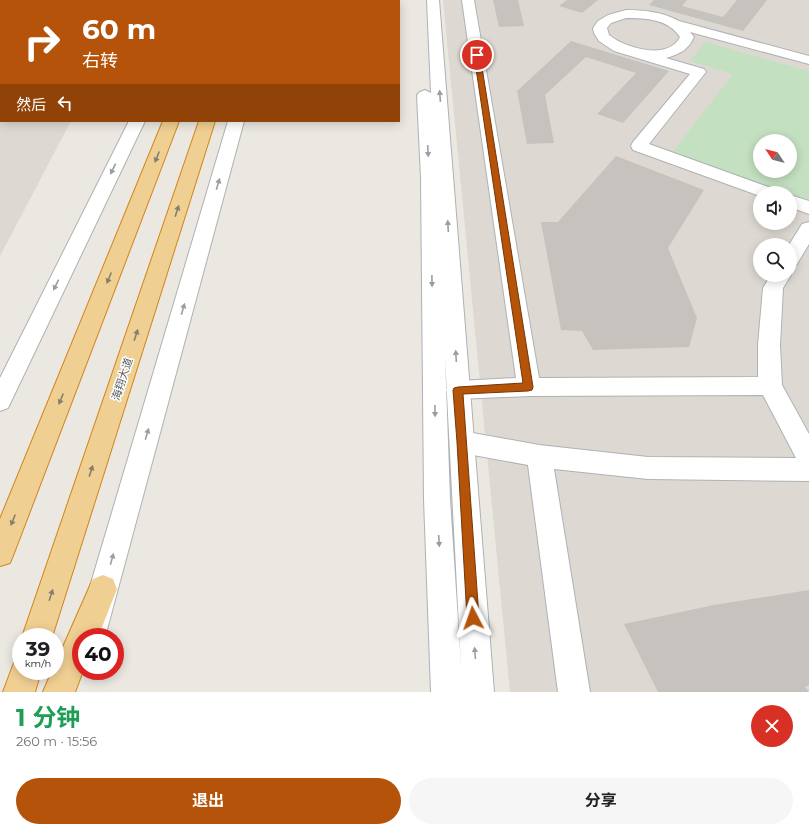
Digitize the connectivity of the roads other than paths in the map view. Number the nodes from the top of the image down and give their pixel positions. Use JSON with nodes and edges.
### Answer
{"nodes":[{"id":1,"x":419,"y":0,"type":"edge"},
{"id":2,"x":433,"y":0,"type":"edge"},
{"id":3,"x":468,"y":0,"type":"edge"},
{"id":4,"x":640,"y":0,"type":"edge"},
{"id":5,"x":626,"y":14,"type":"junction"},
{"id":6,"x":676,"y":24,"type":"junction"},
{"id":7,"x":639,"y":54,"type":"junction"},
{"id":8,"x":809,"y":60,"type":"edge"},
{"id":9,"x":137,"y":122,"type":"edge"},
{"id":10,"x":171,"y":122,"type":"edge"},
{"id":11,"x":207,"y":122,"type":"edge"},
{"id":12,"x":236,"y":122,"type":"edge"},
{"id":13,"x":753,"y":188,"type":"edge"},
{"id":14,"x":797,"y":204,"type":"edge"},
{"id":15,"x":809,"y":208,"type":"edge"},
{"id":16,"x":809,"y":228,"type":"edge"},
{"id":17,"x":797,"y":248,"type":"edge"},
{"id":18,"x":777,"y":282,"type":"edge"},
{"id":19,"x":770,"y":386,"type":"junction"},
{"id":20,"x":528,"y":387,"type":"junction"},
{"id":21,"x":458,"y":390,"type":"junction"},
{"id":22,"x":0,"y":401,"type":"edge"},
{"id":23,"x":462,"y":442,"type":"junction"},
{"id":24,"x":539,"y":456,"type":"junction"},
{"id":25,"x":809,"y":458,"type":"edge"},
{"id":26,"x":809,"y":470,"type":"edge"},
{"id":27,"x":0,"y":553,"type":"edge"},
{"id":28,"x":103,"y":589,"type":"junction"},
{"id":29,"x":40,"y":628,"type":"edge"},
{"id":30,"x":86,"y":628,"type":"edge"},
{"id":31,"x":92,"y":628,"type":"edge"},
{"id":32,"x":72,"y":662,"type":"edge"},
{"id":33,"x":23,"y":680,"type":"edge"},
{"id":34,"x":77,"y":680,"type":"edge"},
{"id":35,"x":19,"y":692,"type":"edge"},
{"id":36,"x":59,"y":692,"type":"edge"},
{"id":37,"x":74,"y":692,"type":"edge"},
{"id":38,"x":447,"y":692,"type":"edge"},
{"id":39,"x":478,"y":692,"type":"edge"},
{"id":40,"x":574,"y":692,"type":"edge"}],
"edges":[{"from":1,"to":38,"type":"street","one_way":true},
{"from":21,"to":2,"type":"street","one_way":true},
{"from":3,"to":20,"type":"street"},
{"from":4,"to":5,"type":"street"},
{"from":5,"to":6,"type":"street"},
{"from":5,"to":7,"type":"street"},
{"from":6,"to":7,"type":"street"},
{"from":6,"to":8,"type":"street"},
{"from":7,"to":13,"type":"street"},
{"from":9,"to":22,"type":"street","one_way":true},
{"from":10,"to":27,"type":"highway","one_way":true},
{"from":29,"to":11,"type":"highway","name":"海翔大道","one_way":true},
{"from":28,"to":12,"type":"street","one_way":true},
{"from":14,"to":15,"type":"street"},
{"from":16,"to":17,"type":"street"},
{"from":18,"to":19,"type":"street"},
{"from":19,"to":20,"type":"street"},
{"from":19,"to":25,"type":"street"},
{"from":20,"to":21,"type":"street"},
{"from":21,"to":23,"type":"street"},
{"from":23,"to":24,"type":"street"},
{"from":39,"to":23,"type":"street","one_way":true},
{"from":24,"to":26,"type":"street"},
{"from":24,"to":40,"type":"street"},
{"from":28,"to":30,"type":"highway"},
{"from":28,"to":31,"type":"street"},
{"from":32,"to":36,"type":"highway"},
{"from":33,"to":35,"type":"highway"},
{"from":34,"to":37,"type":"street"}]}
